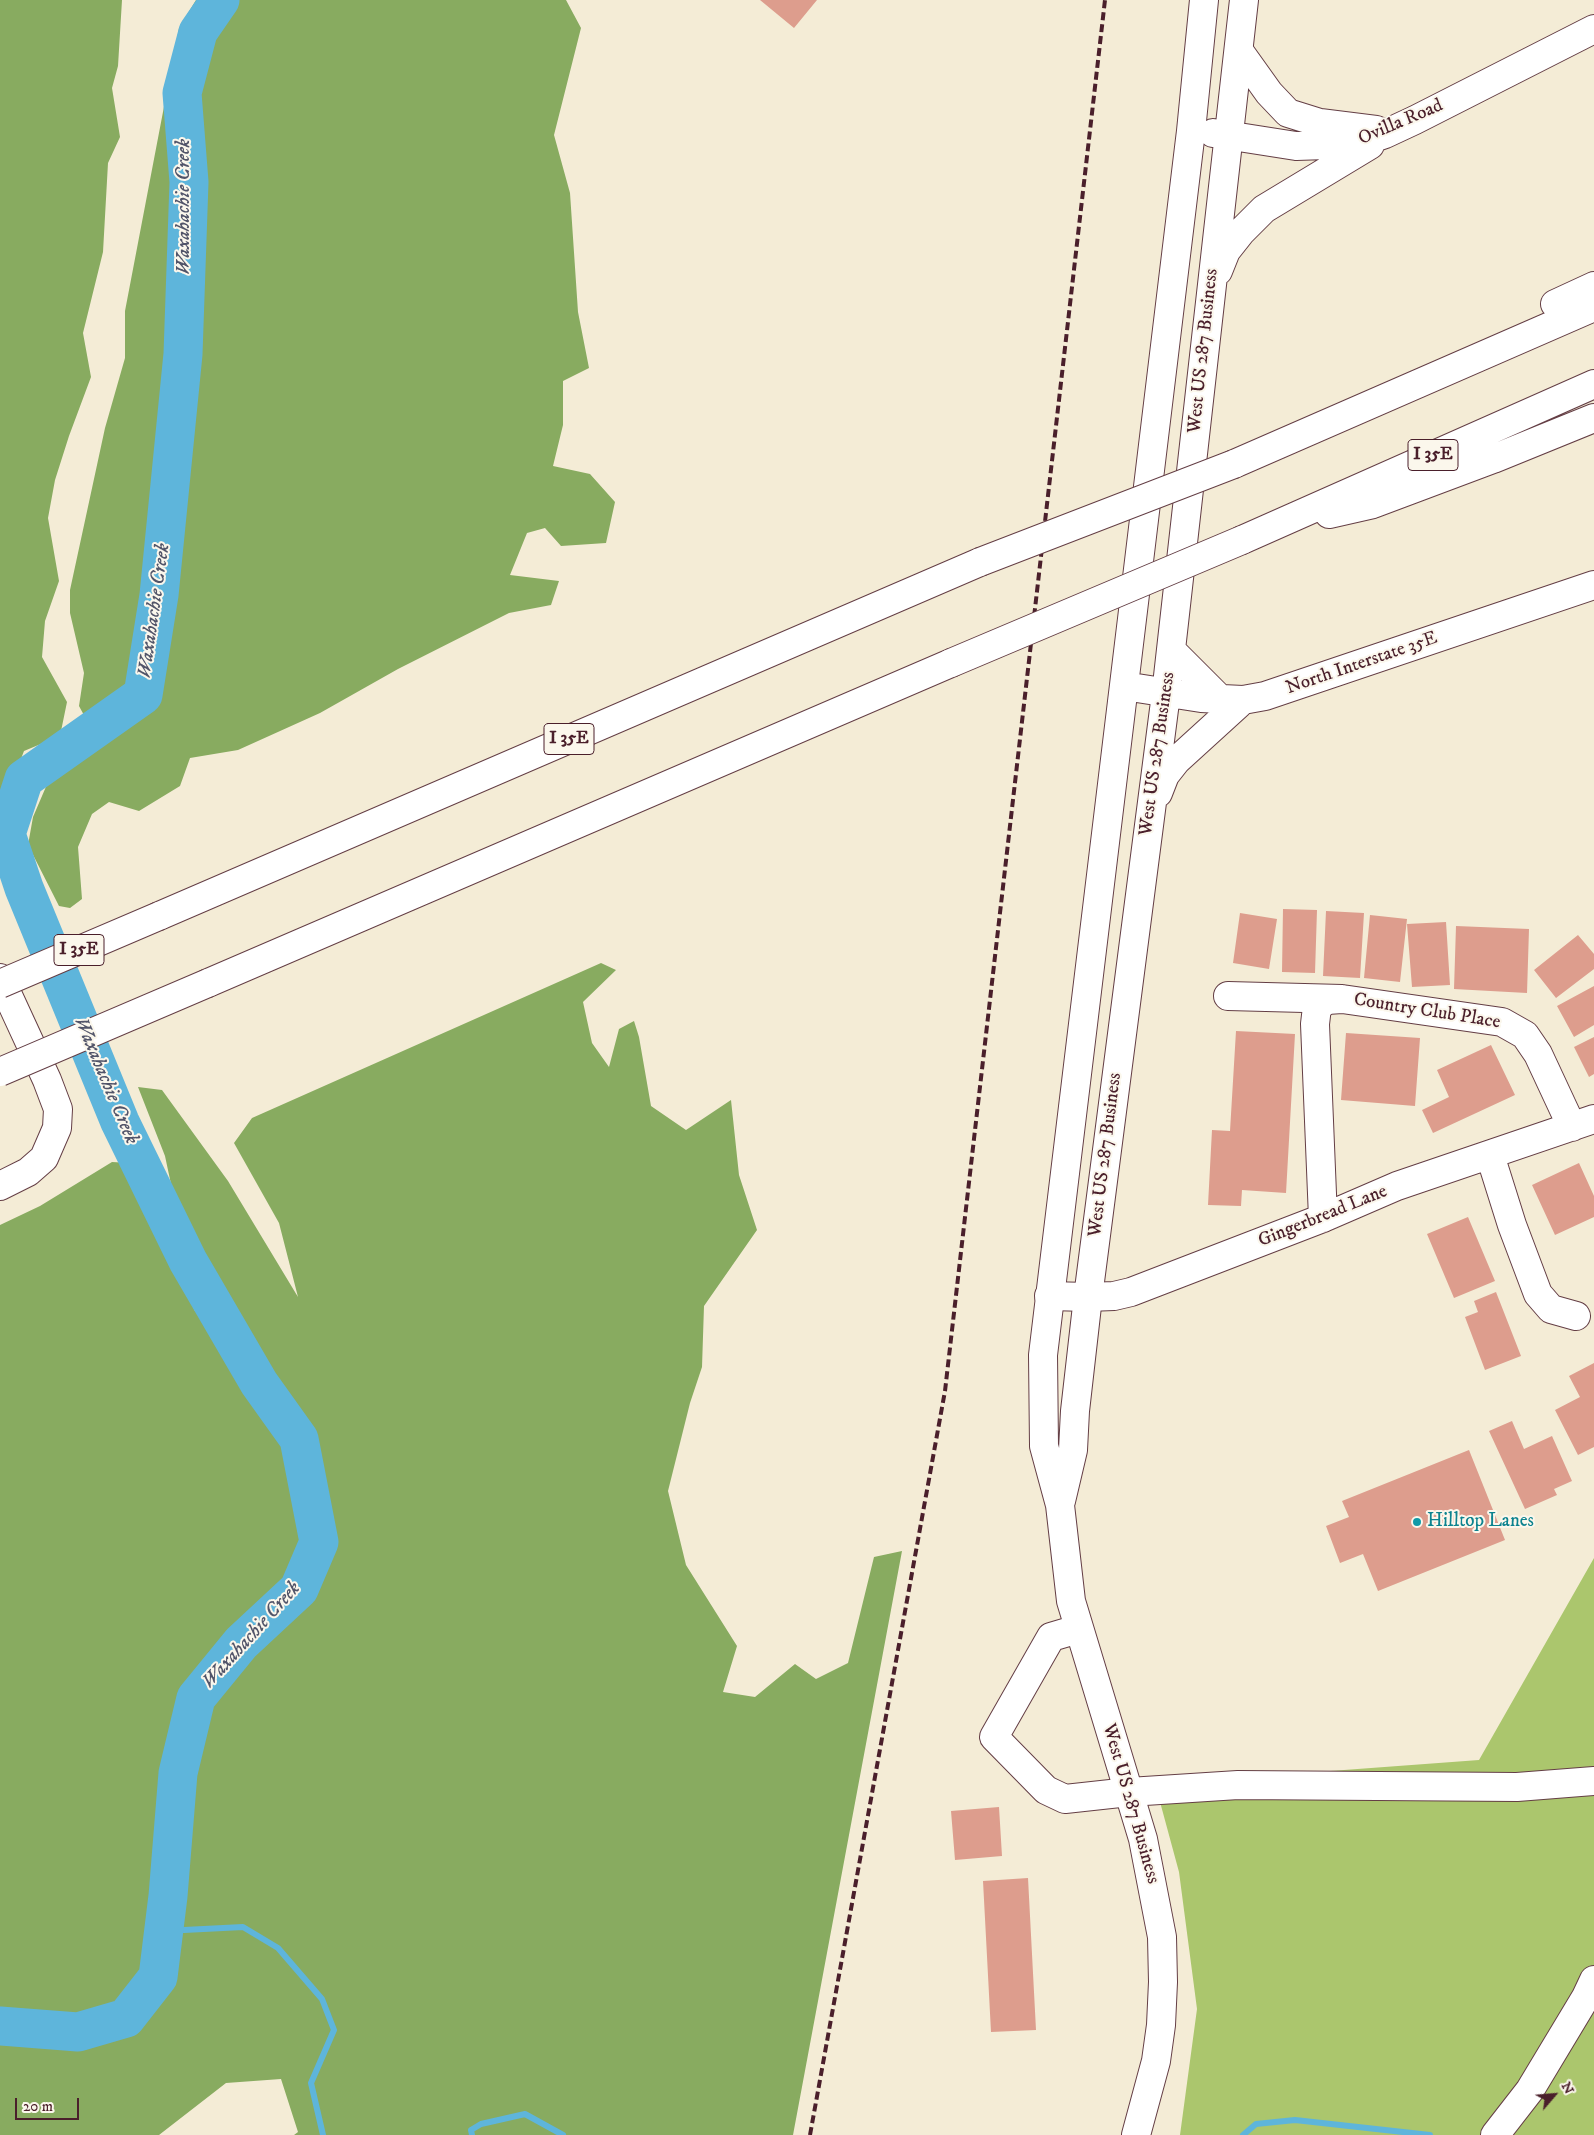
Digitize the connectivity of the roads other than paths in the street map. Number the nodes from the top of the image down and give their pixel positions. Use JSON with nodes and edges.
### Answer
{"nodes":[{"id":1,"x":1204,"y":0,"type":"edge"},
{"id":2,"x":1244,"y":0,"type":"edge"},
{"id":3,"x":1594,"y":29,"type":"edge"},
{"id":4,"x":1239,"y":51,"type":"junction"},
{"id":5,"x":1192,"y":131,"type":"junction"},
{"id":6,"x":1389,"y":132,"type":"junction"},
{"id":7,"x":1230,"y":136,"type":"junction"},
{"id":8,"x":1594,"y":286,"type":"edge"},
{"id":9,"x":1210,"y":296,"type":"junction"},
{"id":10,"x":1594,"y":307,"type":"edge"},
{"id":11,"x":1460,"y":366,"type":"junction"},
{"id":12,"x":1594,"y":384,"type":"edge"},
{"id":13,"x":1594,"y":418,"type":"edge"},
{"id":14,"x":1272,"y":526,"type":"junction"},
{"id":15,"x":1594,"y":585,"type":"edge"},
{"id":16,"x":1171,"y":650,"type":"junction"},
{"id":17,"x":1124,"y":686,"type":"junction"},
{"id":18,"x":1166,"y":694,"type":"junction"},
{"id":19,"x":1232,"y":699,"type":"junction"},
{"id":20,"x":1149,"y":816,"type":"junction"},
{"id":21,"x":0,"y":978,"type":"edge"},
{"id":22,"x":0,"y":984,"type":"edge"},
{"id":23,"x":1228,"y":996,"type":"dead end"},
{"id":24,"x":1342,"y":999,"type":"junction"},
{"id":25,"x":0,"y":1072,"type":"edge"},
{"id":26,"x":1583,"y":1123,"type":"edge"},
{"id":27,"x":1490,"y":1155,"type":"junction"},
{"id":28,"x":0,"y":1186,"type":"edge"},
{"id":29,"x":1323,"y":1218,"type":"junction"},
{"id":30,"x":1049,"y":1296,"type":"junction"},
{"id":31,"x":1088,"y":1297,"type":"junction"},
{"id":32,"x":1576,"y":1316,"type":"dead end"},
{"id":33,"x":1060,"y":1505,"type":"junction"},
{"id":34,"x":1078,"y":1629,"type":"junction"},
{"id":35,"x":1594,"y":1781,"type":"edge"},
{"id":36,"x":1129,"y":1792,"type":"junction"},
{"id":37,"x":1594,"y":1980,"type":"edge"},
{"id":38,"x":1136,"y":2135,"type":"edge"},
{"id":39,"x":1495,"y":2135,"type":"edge"}],
"edges":[{"from":1,"to":5,"type":"main road","name":"West US 287 Business"},
{"from":2,"to":4,"type":"main road","name":"West US 287 Business"},
{"from":3,"to":6,"type":"main road","name":"Ovilla Road"},
{"from":4,"to":6,"type":"main road"},
{"from":4,"to":7,"type":"main road","name":"West US 287 Business"},
{"from":5,"to":7,"type":"main road","name":"Ovilla Road"},
{"from":5,"to":17,"type":"main road","name":"West US 287 Business"},
{"from":6,"to":7,"type":"main road","name":"Ovilla Road"},
{"from":6,"to":9,"type":"main road"},
{"from":7,"to":9,"type":"main road","name":"West US 287 Business"},
{"from":8,"to":11,"type":"main road"},
{"from":9,"to":16,"type":"main road","name":"West US 287 Business"},
{"from":10,"to":11,"type":"main road","number":"I 35E"},
{"from":11,"to":22,"type":"main road","number":"I 35E","bridge":true},
{"from":12,"to":14,"type":"main road","number":"I 35E"},
{"from":13,"to":14,"type":"main road"},
{"from":14,"to":25,"type":"main road","number":"I 35E","bridge":true},
{"from":15,"to":19,"type":"main road","name":"North Interstate 35E"},
{"from":16,"to":18,"type":"main road","name":"West US 287 Business"},
{"from":16,"to":19,"type":"main road"},
{"from":17,"to":18,"type":"main road","name":"North Interstate 35E"},
{"from":17,"to":30,"type":"main road","name":"West US 287 Business"},
{"from":18,"to":19,"type":"main road","name":"North Interstate 35E"},
{"from":18,"to":20,"type":"main road","name":"West US 287 Business"},
{"from":19,"to":20,"type":"main road"},
{"from":20,"to":31,"type":"main road","name":"West US 287 Business"},
{"from":21,"to":28,"type":"main road"},
{"from":23,"to":24,"type":"main road","name":"Country Club Place"},
{"from":24,"to":26,"type":"main road","name":"Country Club Place"},
{"from":24,"to":29,"type":"main road","name":"Country Club Place"},
{"from":26,"to":27,"type":"main road","name":"Gingerbread Lane"},
{"from":27,"to":29,"type":"main road","name":"Gingerbread Lane"},
{"from":27,"to":32,"type":"main road"},
{"from":29,"to":31,"type":"main road","name":"Gingerbread Lane"},
{"from":30,"to":31,"type":"main road","name":"Gingerbread Lane"},
{"from":30,"to":33,"type":"main road","name":"West US 287 Business"},
{"from":31,"to":33,"type":"main road","name":"West US 287 Business"},
{"from":33,"to":34,"type":"main road","name":"West US 287 Business"},
{"from":34,"to":36,"type":"main road","name":"West US 287 Business"},
{"from":34,"to":36,"type":"main road"},
{"from":35,"to":36,"type":"main road"},
{"from":36,"to":38,"type":"main road","name":"West US 287 Business"},
{"from":37,"to":39,"type":"main road"}]}
